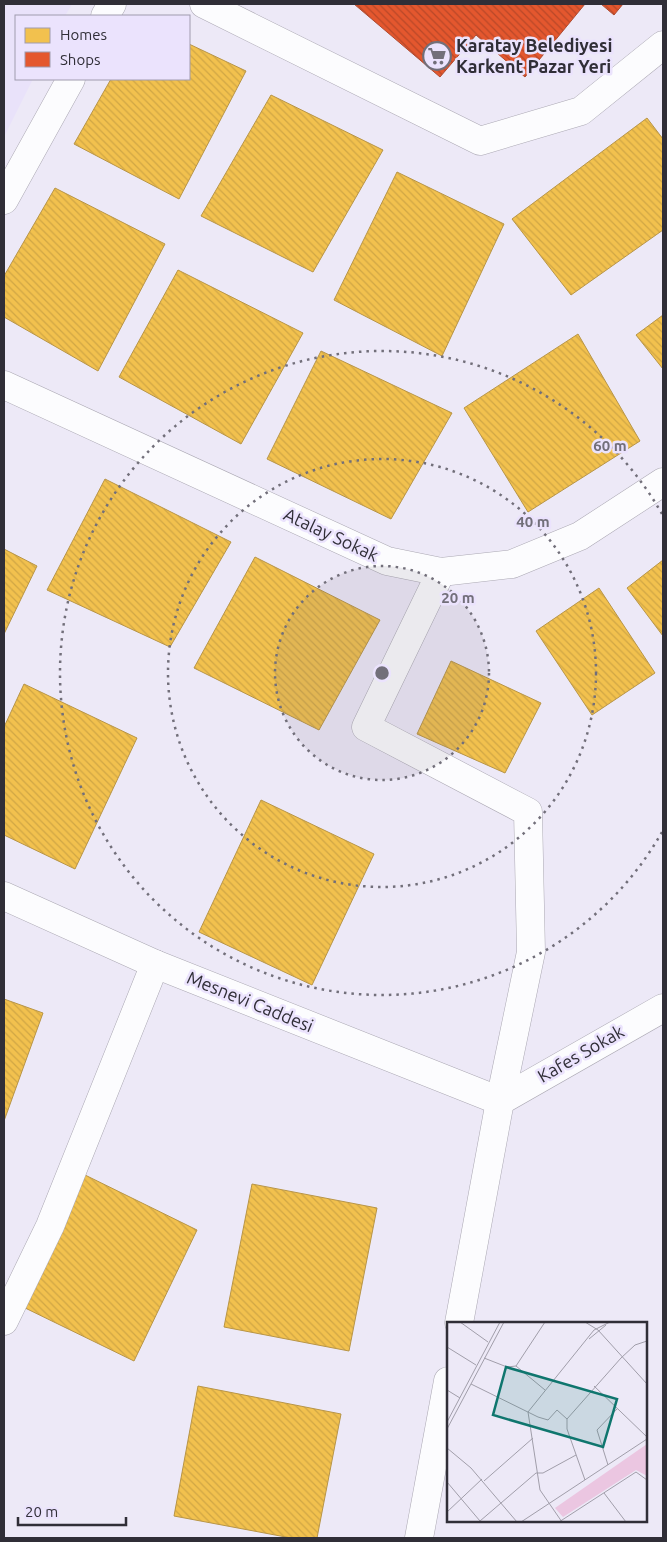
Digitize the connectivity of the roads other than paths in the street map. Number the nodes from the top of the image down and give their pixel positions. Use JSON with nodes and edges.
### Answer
{"nodes":[{"id":1,"x":112,"y":4,"type":"edge"},
{"id":2,"x":204,"y":4,"type":"edge"},
{"id":3,"x":106,"y":15,"type":"edge"},
{"id":4,"x":663,"y":45,"type":"edge"},
{"id":5,"x":70,"y":80,"type":"edge"},
{"id":6,"x":4,"y":200,"type":"edge"},
{"id":7,"x":4,"y":384,"type":"edge"},
{"id":8,"x":663,"y":482,"type":"edge"},
{"id":9,"x":441,"y":572,"type":"junction"},
{"id":10,"x":4,"y":896,"type":"edge"},
{"id":11,"x":155,"y":964,"type":"junction"},
{"id":12,"x":663,"y":1008,"type":"edge"},
{"id":13,"x":500,"y":1101,"type":"junction"},
{"id":14,"x":4,"y":1321,"type":"edge"},
{"id":15,"x":459,"y":1322,"type":"edge"},
{"id":16,"x":447,"y":1387,"type":"edge"},
{"id":17,"x":420,"y":1538,"type":"edge"}],
"edges":[{"from":1,"to":3,"type":"street"},
{"from":2,"to":4,"type":"street"},
{"from":5,"to":6,"type":"street"},
{"from":7,"to":9,"type":"street","name":"Atalay Sokak"},
{"from":8,"to":9,"type":"street","name":"Atalay Sokak"},
{"from":9,"to":13,"type":"street"},
{"from":10,"to":11,"type":"street","name":"Mesnevi Caddesi"},
{"from":11,"to":13,"type":"street","name":"Mesnevi Caddesi"},
{"from":11,"to":14,"type":"street"},
{"from":12,"to":13,"type":"street","name":"Kafes Sokak"},
{"from":13,"to":15,"type":"street"},
{"from":16,"to":17,"type":"street"}]}
